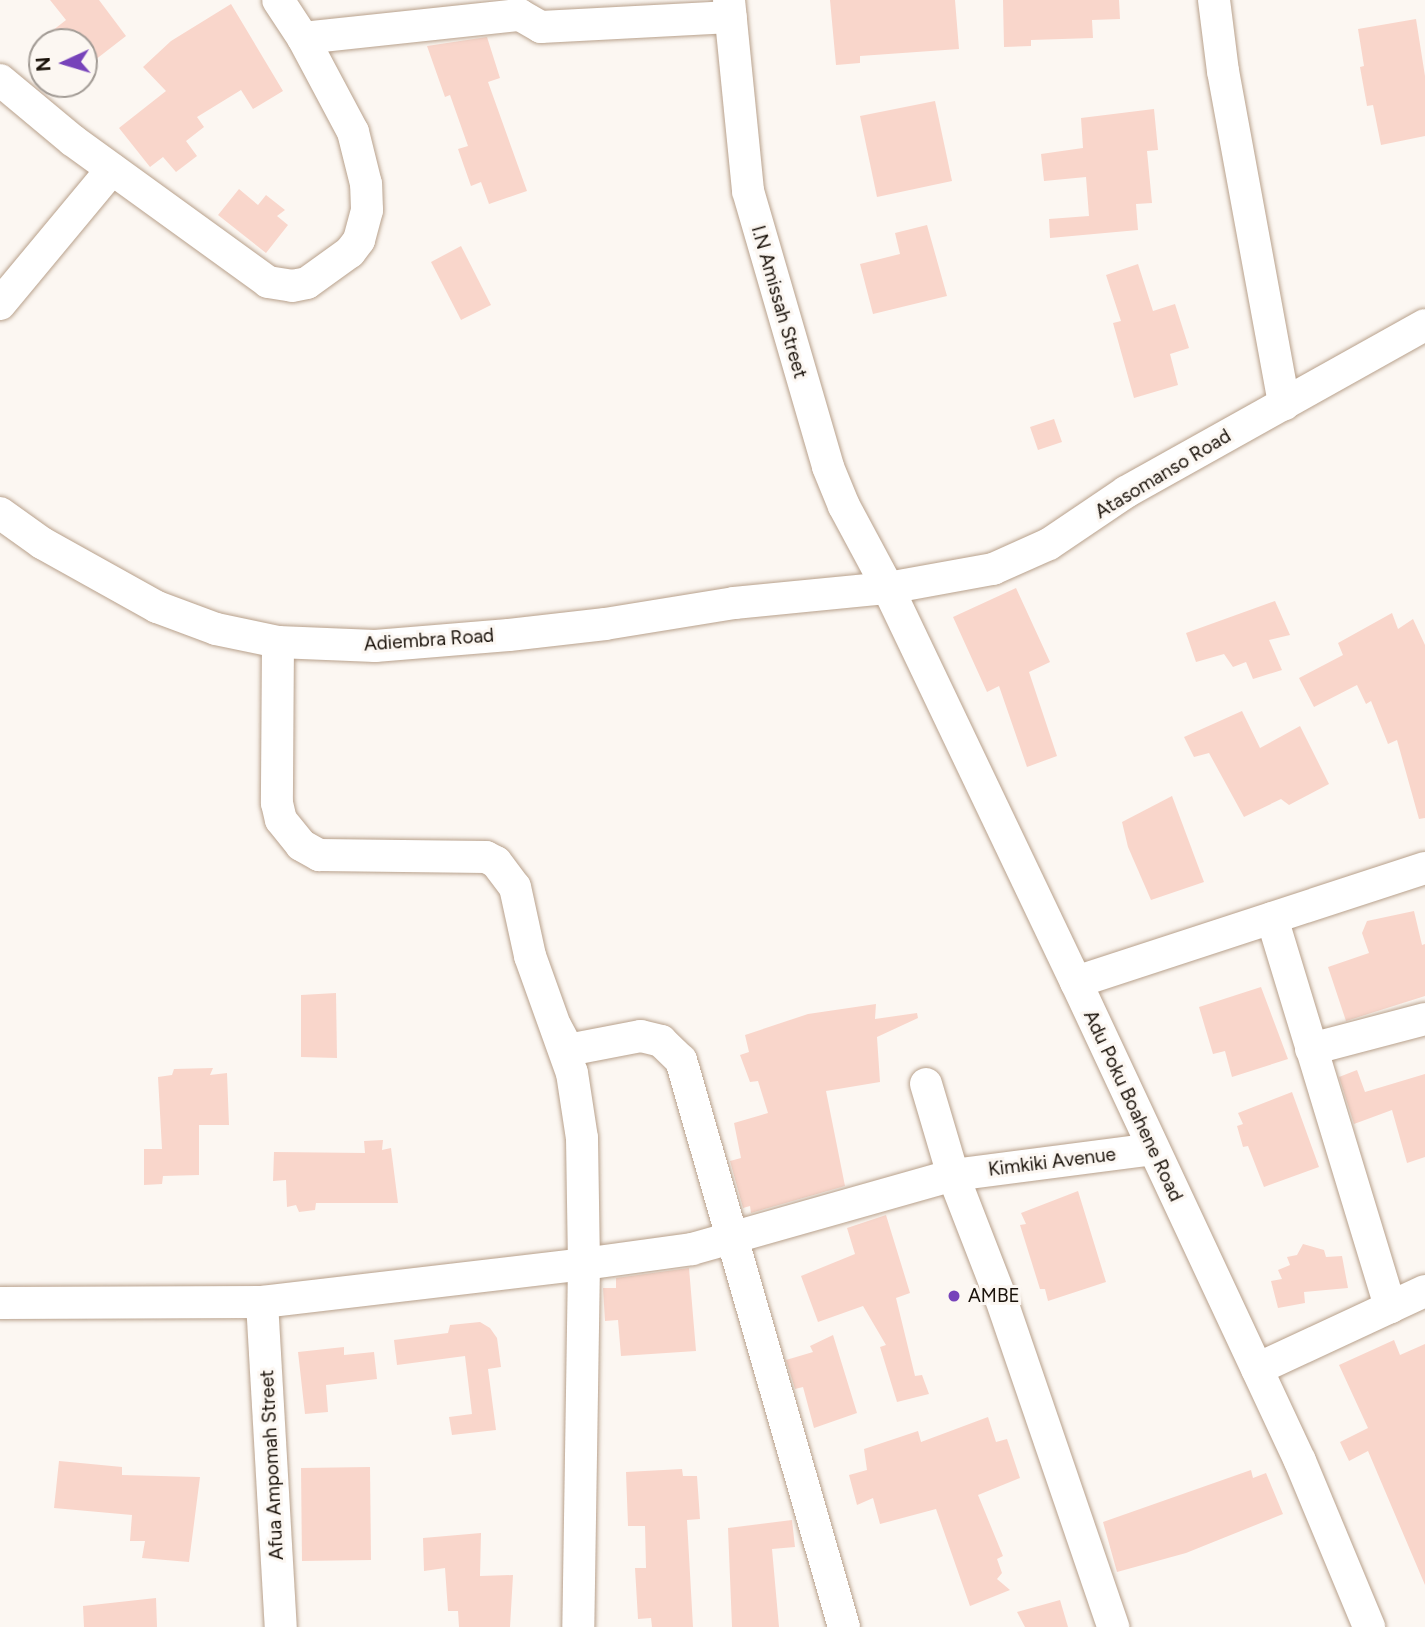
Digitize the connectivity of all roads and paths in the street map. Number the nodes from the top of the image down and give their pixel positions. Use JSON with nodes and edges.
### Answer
{"nodes":[{"id":1,"x":278,"y":0,"type":"edge"},
{"id":2,"x":1214,"y":0,"type":"edge"},
{"id":3,"x":519,"y":7,"type":"edge"},
{"id":4,"x":730,"y":9,"type":"edge"},
{"id":5,"x":303,"y":38,"type":"junction"},
{"id":6,"x":0,"y":80,"type":"edge"},
{"id":7,"x":112,"y":169,"type":"junction"},
{"id":8,"x":0,"y":304,"type":"edge"},
{"id":9,"x":1425,"y":325,"type":"edge"},
{"id":10,"x":1284,"y":404,"type":"junction"},
{"id":11,"x":0,"y":513,"type":"edge"},
{"id":12,"x":888,"y":588,"type":"junction"},
{"id":13,"x":278,"y":642,"type":"junction"},
{"id":14,"x":1425,"y":868,"type":"edge"},
{"id":15,"x":1272,"y":918,"type":"junction"},
{"id":16,"x":1076,"y":982,"type":"junction"},
{"id":17,"x":1425,"y":1019,"type":"edge"},
{"id":18,"x":556,"y":1026,"type":"junction"},
{"id":19,"x":1311,"y":1049,"type":"junction"},
{"id":20,"x":926,"y":1084,"type":"dead end"},
{"id":21,"x":1152,"y":1149,"type":"junction"},
{"id":22,"x":953,"y":1175,"type":"junction"},
{"id":23,"x":731,"y":1238,"type":"junction"},
{"id":24,"x":584,"y":1264,"type":"junction"},
{"id":25,"x":1425,"y":1291,"type":"edge"},
{"id":26,"x":0,"y":1303,"type":"edge"},
{"id":27,"x":262,"y":1303,"type":"junction"},
{"id":28,"x":1390,"y":1307,"type":"junction"},
{"id":29,"x":1257,"y":1369,"type":"junction"},
{"id":30,"x":281,"y":1627,"type":"edge"},
{"id":31,"x":578,"y":1627,"type":"edge"},
{"id":32,"x":844,"y":1627,"type":"edge"},
{"id":33,"x":1113,"y":1627,"type":"edge"},
{"id":34,"x":1369,"y":1627,"type":"edge"}],
"edges":[{"from":1,"to":5,"type":"street"},
{"from":2,"to":10,"type":"street"},
{"from":3,"to":4,"type":"street"},
{"from":3,"to":5,"type":"street"},
{"from":4,"to":12,"type":"street","name":"I.N Amissah Street"},
{"from":5,"to":7,"type":"street"},
{"from":6,"to":7,"type":"street"},
{"from":7,"to":8,"type":"street"},
{"from":9,"to":10,"type":"street","name":"Atasomanso Road"},
{"from":10,"to":12,"type":"street","name":"Atasomanso Road"},
{"from":11,"to":13,"type":"street","name":"Adiembra Road"},
{"from":12,"to":13,"type":"street","name":"Adiembra Road"},
{"from":12,"to":16,"type":"street","name":"Adu Poku Boahene Road"},
{"from":13,"to":18,"type":"street"},
{"from":14,"to":15,"type":"street"},
{"from":15,"to":16,"type":"street"},
{"from":15,"to":19,"type":"street"},
{"from":16,"to":21,"type":"street","name":"Adu Poku Boahene Road"},
{"from":17,"to":19,"type":"street"},
{"from":18,"to":23,"type":"street"},
{"from":18,"to":24,"type":"street"},
{"from":19,"to":28,"type":"street"},
{"from":20,"to":22,"type":"street"},
{"from":21,"to":22,"type":"street","name":"Kimkiki Avenue"},
{"from":21,"to":29,"type":"street","name":"Adu Poku Boahene Road"},
{"from":22,"to":23,"type":"street","name":"Kimkiki Avenue"},
{"from":22,"to":33,"type":"street"},
{"from":23,"to":24,"type":"street","name":"Kimkiki Avenue"},
{"from":23,"to":32,"type":"street"},
{"from":24,"to":27,"type":"street","name":"Kimkiki Avenue"},
{"from":24,"to":31,"type":"street"},
{"from":25,"to":28,"type":"street"},
{"from":26,"to":27,"type":"street","name":"Kimkiki Avenue"},
{"from":27,"to":30,"type":"street","name":"Afua Ampomah Street"},
{"from":28,"to":29,"type":"street"},
{"from":29,"to":34,"type":"street","name":"Adu Poku Boahene Road"}]}
